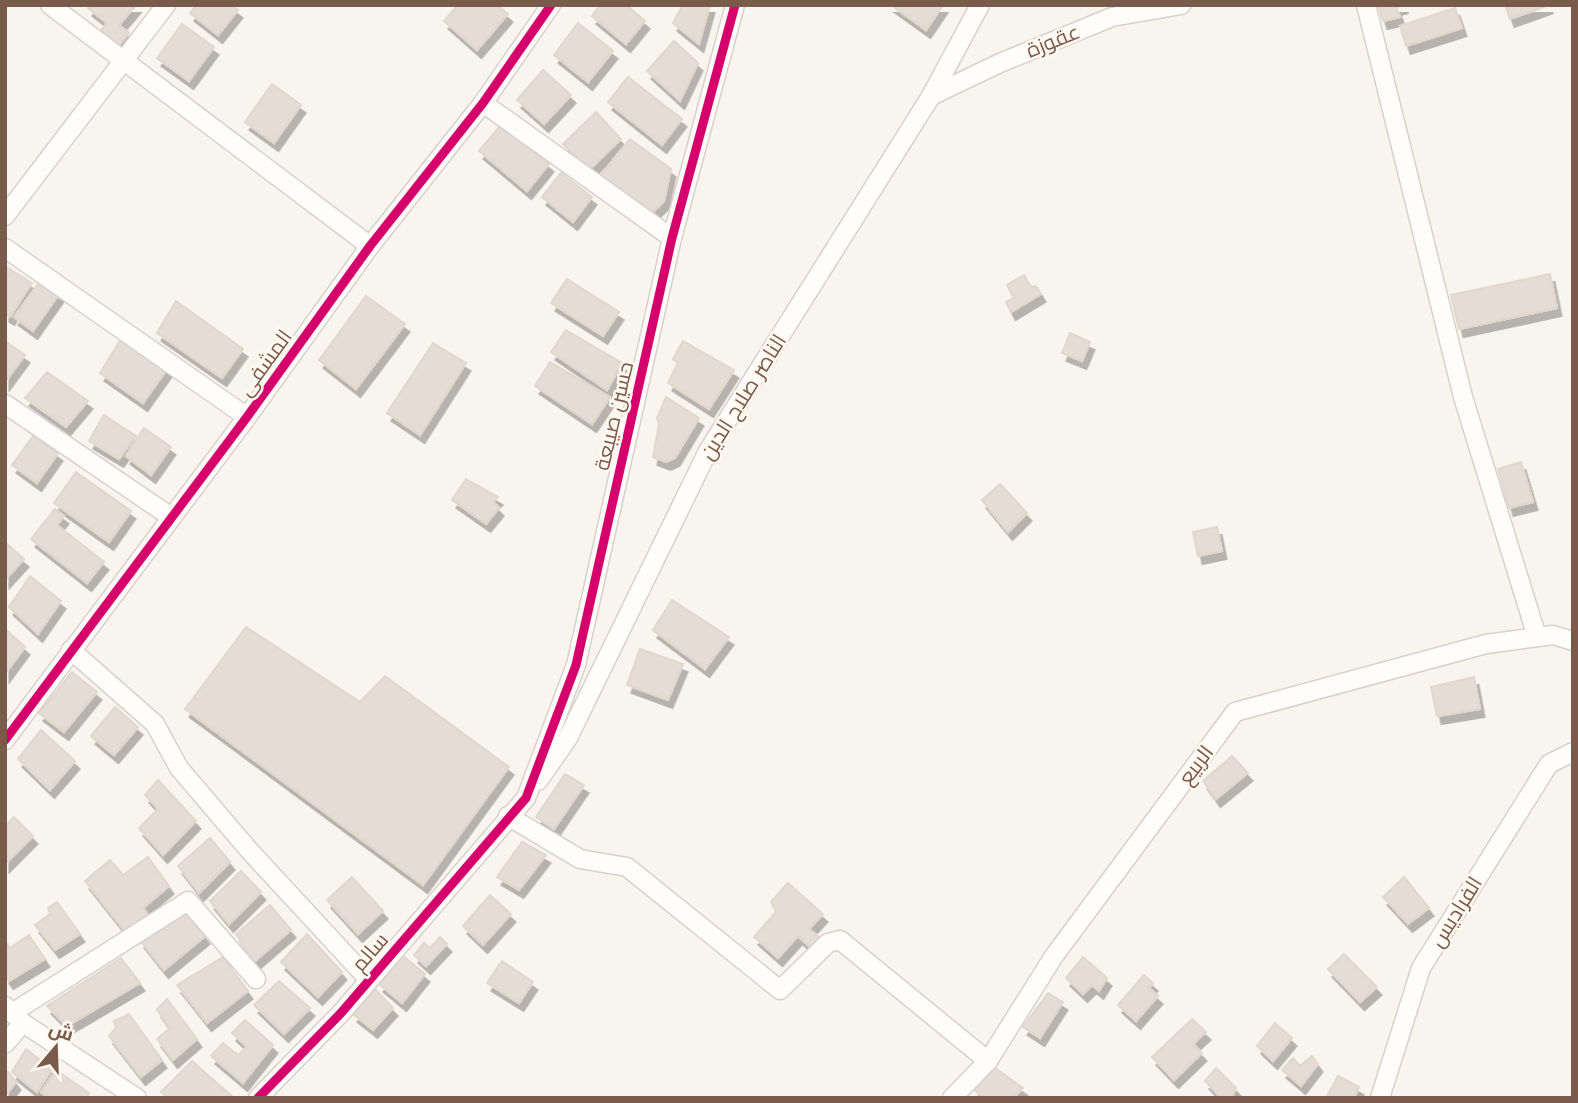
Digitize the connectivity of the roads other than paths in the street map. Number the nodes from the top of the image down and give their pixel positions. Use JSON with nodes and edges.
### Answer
{"nodes":[{"id":1,"x":50,"y":5,"type":"edge"},
{"id":2,"x":166,"y":5,"type":"edge"},
{"id":3,"x":551,"y":5,"type":"edge"},
{"id":4,"x":735,"y":5,"type":"edge"},
{"id":5,"x":980,"y":5,"type":"edge"},
{"id":6,"x":1181,"y":5,"type":"edge"},
{"id":7,"x":1366,"y":5,"type":"edge"},
{"id":8,"x":124,"y":59,"type":"junction"},
{"id":9,"x":931,"y":96,"type":"junction"},
{"id":10,"x":483,"y":103,"type":"junction"},
{"id":11,"x":5,"y":216,"type":"edge"},
{"id":12,"x":672,"y":238,"type":"junction"},
{"id":13,"x":370,"y":246,"type":"junction"},
{"id":14,"x":5,"y":248,"type":"edge"},
{"id":15,"x":5,"y":404,"type":"edge"},
{"id":16,"x":247,"y":417,"type":"junction"},
{"id":17,"x":171,"y":517,"type":"junction"},
{"id":18,"x":1537,"y":637,"type":"junction"},
{"id":19,"x":1573,"y":641,"type":"edge"},
{"id":20,"x":71,"y":650,"type":"junction"},
{"id":21,"x":5,"y":740,"type":"edge"},
{"id":22,"x":1573,"y":752,"type":"edge"},
{"id":23,"x":526,"y":799,"type":"junction"},
{"id":24,"x":506,"y":820,"type":"junction"},
{"id":25,"x":256,"y":979,"type":"dead end"},
{"id":26,"x":369,"y":980,"type":"junction"},
{"id":27,"x":13,"y":1014,"type":"edge"},
{"id":28,"x":5,"y":1044,"type":"edge"},
{"id":29,"x":988,"y":1060,"type":"junction"},
{"id":30,"x":137,"y":1098,"type":"edge"},
{"id":31,"x":258,"y":1098,"type":"edge"},
{"id":32,"x":952,"y":1098,"type":"edge"},
{"id":33,"x":1380,"y":1098,"type":"edge"}],
"edges":[{"from":1,"to":8,"type":"street"},
{"from":2,"to":8,"type":"street"},
{"from":3,"to":10,"type":"street","name":"المشفى"},
{"from":4,"to":12,"type":"street","name":"حسين صيبعة"},
{"from":5,"to":9,"type":"street","name":"الناصر صلاح الدين"},
{"from":6,"to":9,"type":"street","name":"عقوزة"},
{"from":7,"to":18,"type":"street"},
{"from":8,"to":11,"type":"street"},
{"from":8,"to":13,"type":"street"},
{"from":9,"to":23,"type":"street","name":"الناصر صلاح الدين"},
{"from":10,"to":12,"type":"street"},
{"from":10,"to":13,"type":"street","name":"المشفى"},
{"from":12,"to":23,"type":"street","name":"حسين صيبعة"},
{"from":13,"to":16,"type":"street","name":"المشفى"},
{"from":14,"to":16,"type":"street"},
{"from":15,"to":17,"type":"street"},
{"from":16,"to":17,"type":"street","name":"المشفى"},
{"from":17,"to":20,"type":"street","name":"المشفى"},
{"from":18,"to":19,"type":"street","name":"الربيع"},
{"from":18,"to":29,"type":"street","name":"الربيع"},
{"from":20,"to":21,"type":"street","name":"المشفى"},
{"from":20,"to":26,"type":"street"},
{"from":22,"to":33,"type":"street","name":"الفراديس"},
{"from":23,"to":24,"type":"street","name":"حسين صيبعة"},
{"from":24,"to":26,"type":"street","name":"سالم"},
{"from":24,"to":29,"type":"street"},
{"from":25,"to":27,"type":"street"},
{"from":26,"to":31,"type":"street","name":"سالم"},
{"from":27,"to":28,"type":"street"},
{"from":27,"to":30,"type":"street"},
{"from":29,"to":32,"type":"street","name":"الربيع"}]}
